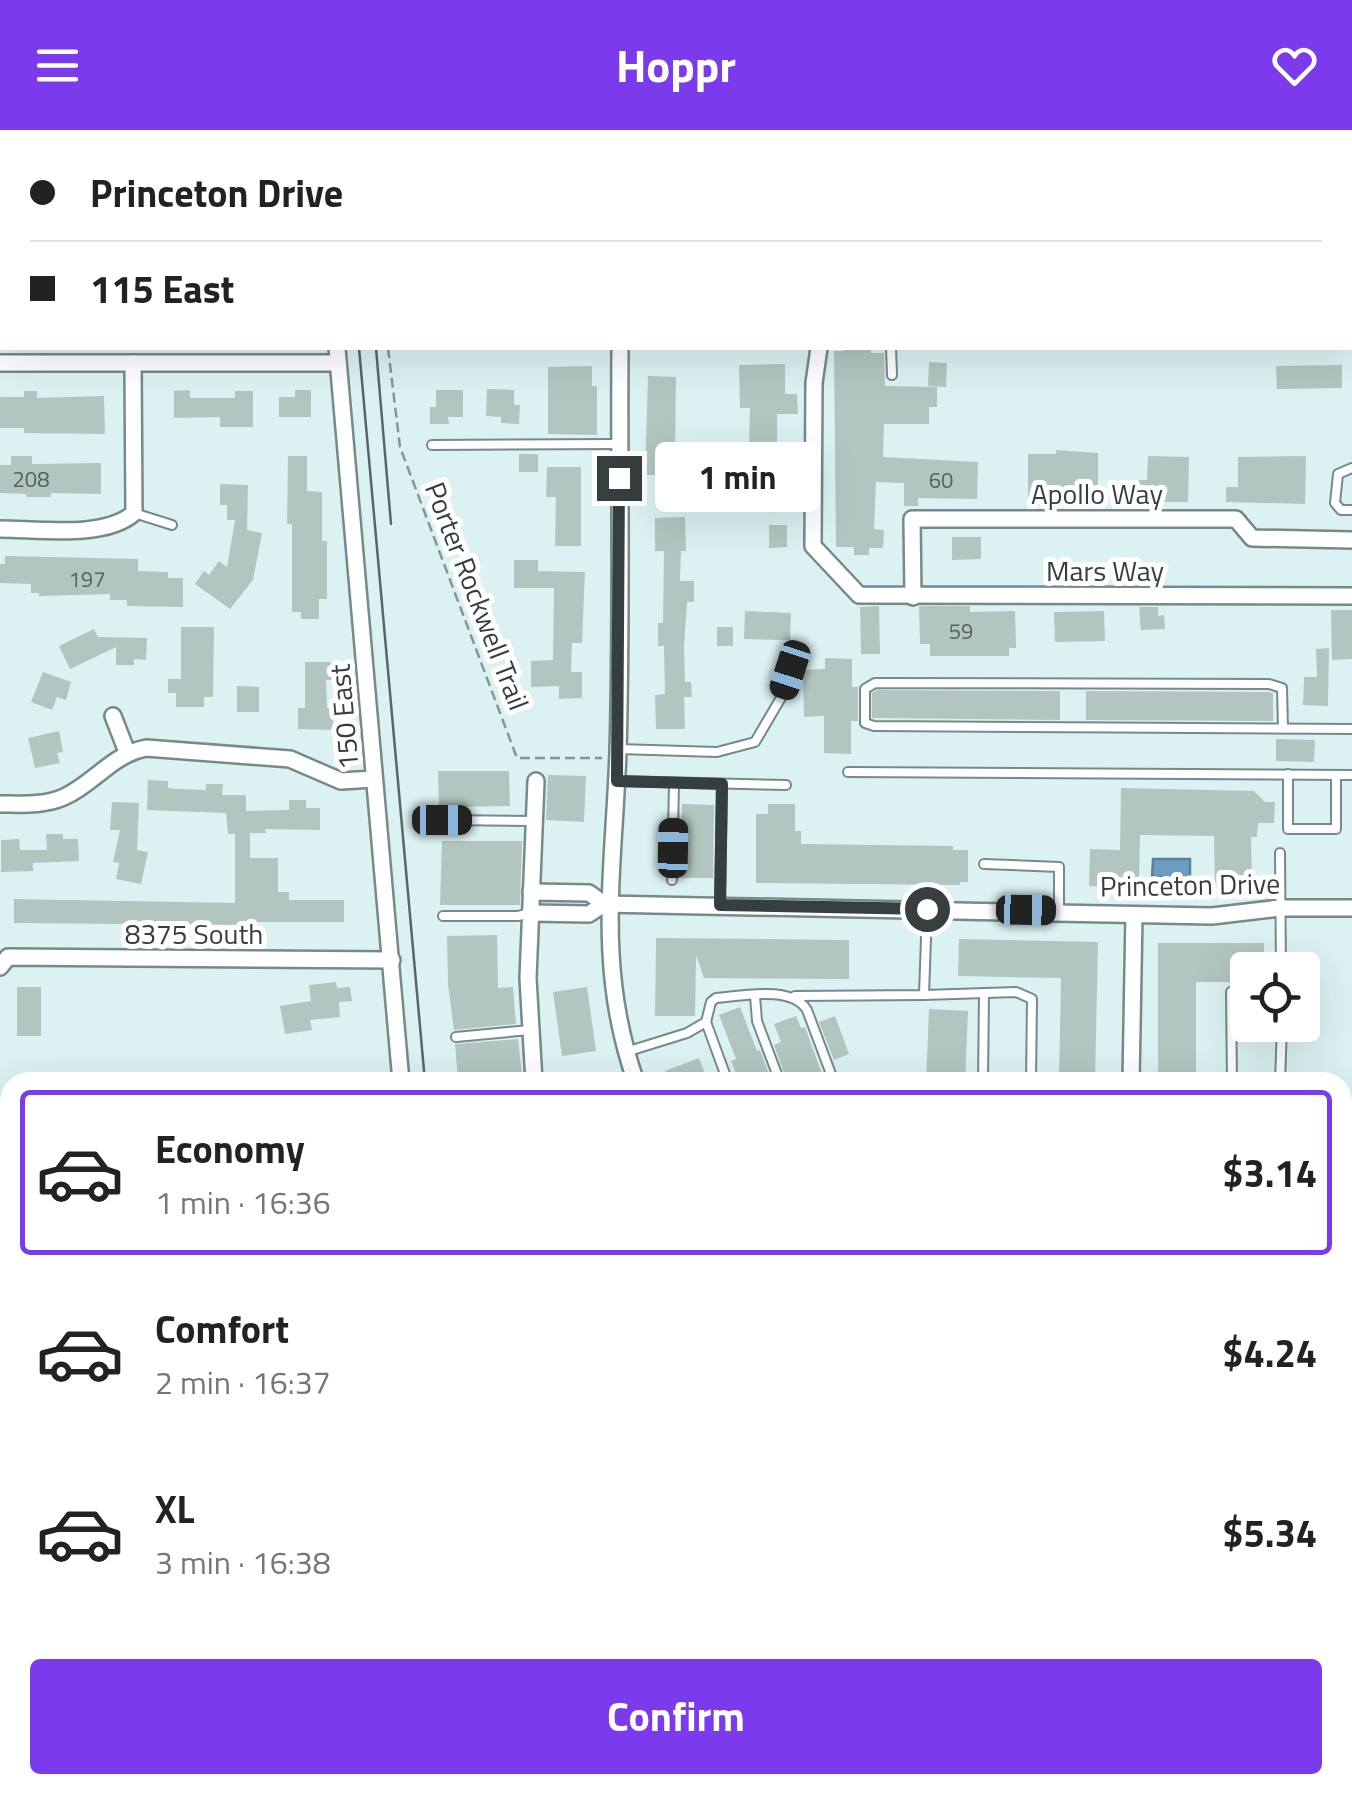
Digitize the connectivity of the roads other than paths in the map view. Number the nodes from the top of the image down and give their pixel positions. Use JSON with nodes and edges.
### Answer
{"nodes":[{"id":1,"x":620,"y":350,"type":"edge"},
{"id":2,"x":819,"y":350,"type":"edge"},
{"id":3,"x":891,"y":350,"type":"edge"},
{"id":4,"x":337,"y":355,"type":"edge"},
{"id":5,"x":0,"y":363,"type":"edge"},
{"id":6,"x":133,"y":363,"type":"junction"},
{"id":7,"x":892,"y":375,"type":"dead end"},
{"id":8,"x":620,"y":444,"type":"junction"},
{"id":9,"x":432,"y":445,"type":"dead end"},
{"id":10,"x":1352,"y":468,"type":"edge"},
{"id":11,"x":1352,"y":510,"type":"edge"},
{"id":12,"x":134,"y":513,"type":"junction"},
{"id":13,"x":172,"y":525,"type":"dead end"},
{"id":14,"x":0,"y":529,"type":"edge"},
{"id":15,"x":1352,"y":540,"type":"edge"},
{"id":16,"x":1352,"y":596,"type":"edge"},
{"id":17,"x":913,"y":598,"type":"junction"},
{"id":18,"x":790,"y":670,"type":"dead end"},
{"id":19,"x":113,"y":716,"type":"dead end"},
{"id":20,"x":1283,"y":729,"type":"junction"},
{"id":21,"x":1352,"y":729,"type":"edge"},
{"id":22,"x":127,"y":752,"type":"junction"},
{"id":23,"x":618,"y":753,"type":"junction"},
{"id":24,"x":848,"y":772,"type":"dead end"},
{"id":25,"x":1288,"y":774,"type":"junction"},
{"id":26,"x":1336,"y":774,"type":"junction"},
{"id":27,"x":1352,"y":774,"type":"edge"},
{"id":28,"x":374,"y":779,"type":"junction"},
{"id":29,"x":536,"y":781,"type":"dead end"},
{"id":30,"x":617,"y":781,"type":"junction"},
{"id":31,"x":674,"y":783,"type":"junction"},
{"id":32,"x":722,"y":784,"type":"junction"},
{"id":33,"x":786,"y":786,"type":"dead end"},
{"id":34,"x":0,"y":804,"type":"edge"},
{"id":35,"x":442,"y":820,"type":"dead end"},
{"id":36,"x":534,"y":820,"type":"junction"},
{"id":37,"x":1280,"y":853,"type":"dead end"},
{"id":38,"x":984,"y":864,"type":"dead end"},
{"id":39,"x":672,"y":880,"type":"dead end"},
{"id":40,"x":531,"y":892,"type":"junction"},
{"id":41,"x":606,"y":904,"type":"junction"},
{"id":42,"x":720,"y":905,"type":"junction"},
{"id":43,"x":1280,"y":908,"type":"junction"},
{"id":44,"x":1352,"y":908,"type":"edge"},
{"id":45,"x":927,"y":909,"type":"junction"},
{"id":46,"x":1059,"y":911,"type":"junction"},
{"id":47,"x":530,"y":912,"type":"junction"},
{"id":48,"x":1134,"y":915,"type":"junction"},
{"id":49,"x":443,"y":916,"type":"dead end"},
{"id":50,"x":1281,"y":952,"type":"edge"},
{"id":51,"x":392,"y":960,"type":"junction"},
{"id":52,"x":0,"y":966,"type":"edge"},
{"id":53,"x":984,"y":993,"type":"junction"},
{"id":54,"x":924,"y":995,"type":"junction"},
{"id":55,"x":755,"y":996,"type":"junction"},
{"id":56,"x":790,"y":996,"type":"junction"},
{"id":57,"x":706,"y":1022,"type":"junction"},
{"id":58,"x":530,"y":1030,"type":"junction"},
{"id":59,"x":456,"y":1037,"type":"dead end"},
{"id":60,"x":1232,"y":1042,"type":"edge"},
{"id":61,"x":1281,"y":1042,"type":"edge"},
{"id":62,"x":625,"y":1052,"type":"junction"},
{"id":63,"x":401,"y":1072,"type":"edge"},
{"id":64,"x":533,"y":1072,"type":"edge"},
{"id":65,"x":632,"y":1072,"type":"edge"},
{"id":66,"x":724,"y":1072,"type":"edge"},
{"id":67,"x":776,"y":1072,"type":"edge"},
{"id":68,"x":830,"y":1072,"type":"edge"},
{"id":69,"x":983,"y":1072,"type":"edge"},
{"id":70,"x":1031,"y":1072,"type":"edge"},
{"id":71,"x":1131,"y":1072,"type":"edge"},
{"id":72,"x":1232,"y":1072,"type":"edge"},
{"id":73,"x":1280,"y":1072,"type":"edge"}],
"edges":[{"from":1,"to":8,"type":"street"},
{"from":2,"to":17,"type":"street","name":"Mars Way"},
{"from":3,"to":7,"type":"lane"},
{"from":4,"to":6,"type":"street"},
{"from":4,"to":28,"type":"street","name":"150 East"},
{"from":5,"to":6,"type":"street"},
{"from":6,"to":12,"type":"street"},
{"from":8,"to":9,"type":"lane"},
{"from":8,"to":23,"type":"street"},
{"from":10,"to":11,"type":"lane"},
{"from":12,"to":13,"type":"lane"},
{"from":12,"to":14,"type":"street"},
{"from":15,"to":17,"type":"street","name":"Apollo Way"},
{"from":16,"to":17,"type":"street","name":"Mars Way"},
{"from":18,"to":23,"type":"lane"},
{"from":19,"to":22,"type":"street"},
{"from":20,"to":20,"type":"lane"},
{"from":20,"to":21,"type":"lane"},
{"from":22,"to":28,"type":"street"},
{"from":22,"to":34,"type":"street"},
{"from":23,"to":30,"type":"street"},
{"from":24,"to":25,"type":"lane"},
{"from":25,"to":26,"type":"lane"},
{"from":25,"to":26,"type":"lane"},
{"from":26,"to":27,"type":"lane"},
{"from":28,"to":51,"type":"street","name":"150 East"},
{"from":29,"to":36,"type":"street"},
{"from":30,"to":31,"type":"lane"},
{"from":30,"to":41,"type":"street"},
{"from":31,"to":32,"type":"lane"},
{"from":31,"to":39,"type":"lane"},
{"from":32,"to":33,"type":"lane"},
{"from":32,"to":42,"type":"lane"},
{"from":35,"to":36,"type":"lane"},
{"from":36,"to":40,"type":"street"},
{"from":37,"to":43,"type":"lane"},
{"from":38,"to":46,"type":"lane"},
{"from":40,"to":41,"type":"street"},
{"from":40,"to":47,"type":"street"},
{"from":41,"to":42,"type":"street","name":"Princeton Drive"},
{"from":41,"to":47,"type":"street"},
{"from":41,"to":62,"type":"street"},
{"from":42,"to":45,"type":"street","name":"Princeton Drive"},
{"from":43,"to":44,"type":"street","name":"Princeton Drive"},
{"from":43,"to":48,"type":"street","name":"Princeton Drive"},
{"from":43,"to":50,"type":"lane"},
{"from":45,"to":46,"type":"street","name":"Princeton Drive"},
{"from":45,"to":54,"type":"lane"},
{"from":46,"to":48,"type":"street","name":"Princeton Drive"},
{"from":47,"to":49,"type":"lane"},
{"from":47,"to":58,"type":"street"},
{"from":48,"to":71,"type":"street"},
{"from":51,"to":52,"type":"street","name":"8375 South"},
{"from":51,"to":63,"type":"street","name":"150 East"},
{"from":53,"to":54,"type":"lane"},
{"from":53,"to":69,"type":"lane"},
{"from":53,"to":70,"type":"lane"},
{"from":54,"to":56,"type":"lane"},
{"from":55,"to":56,"type":"lane"},
{"from":55,"to":57,"type":"lane"},
{"from":55,"to":67,"type":"lane"},
{"from":56,"to":68,"type":"lane"},
{"from":57,"to":62,"type":"lane"},
{"from":57,"to":66,"type":"lane"},
{"from":58,"to":59,"type":"lane"},
{"from":58,"to":64,"type":"street"},
{"from":60,"to":72,"type":"lane"},
{"from":61,"to":73,"type":"lane"},
{"from":62,"to":65,"type":"street"}]}
